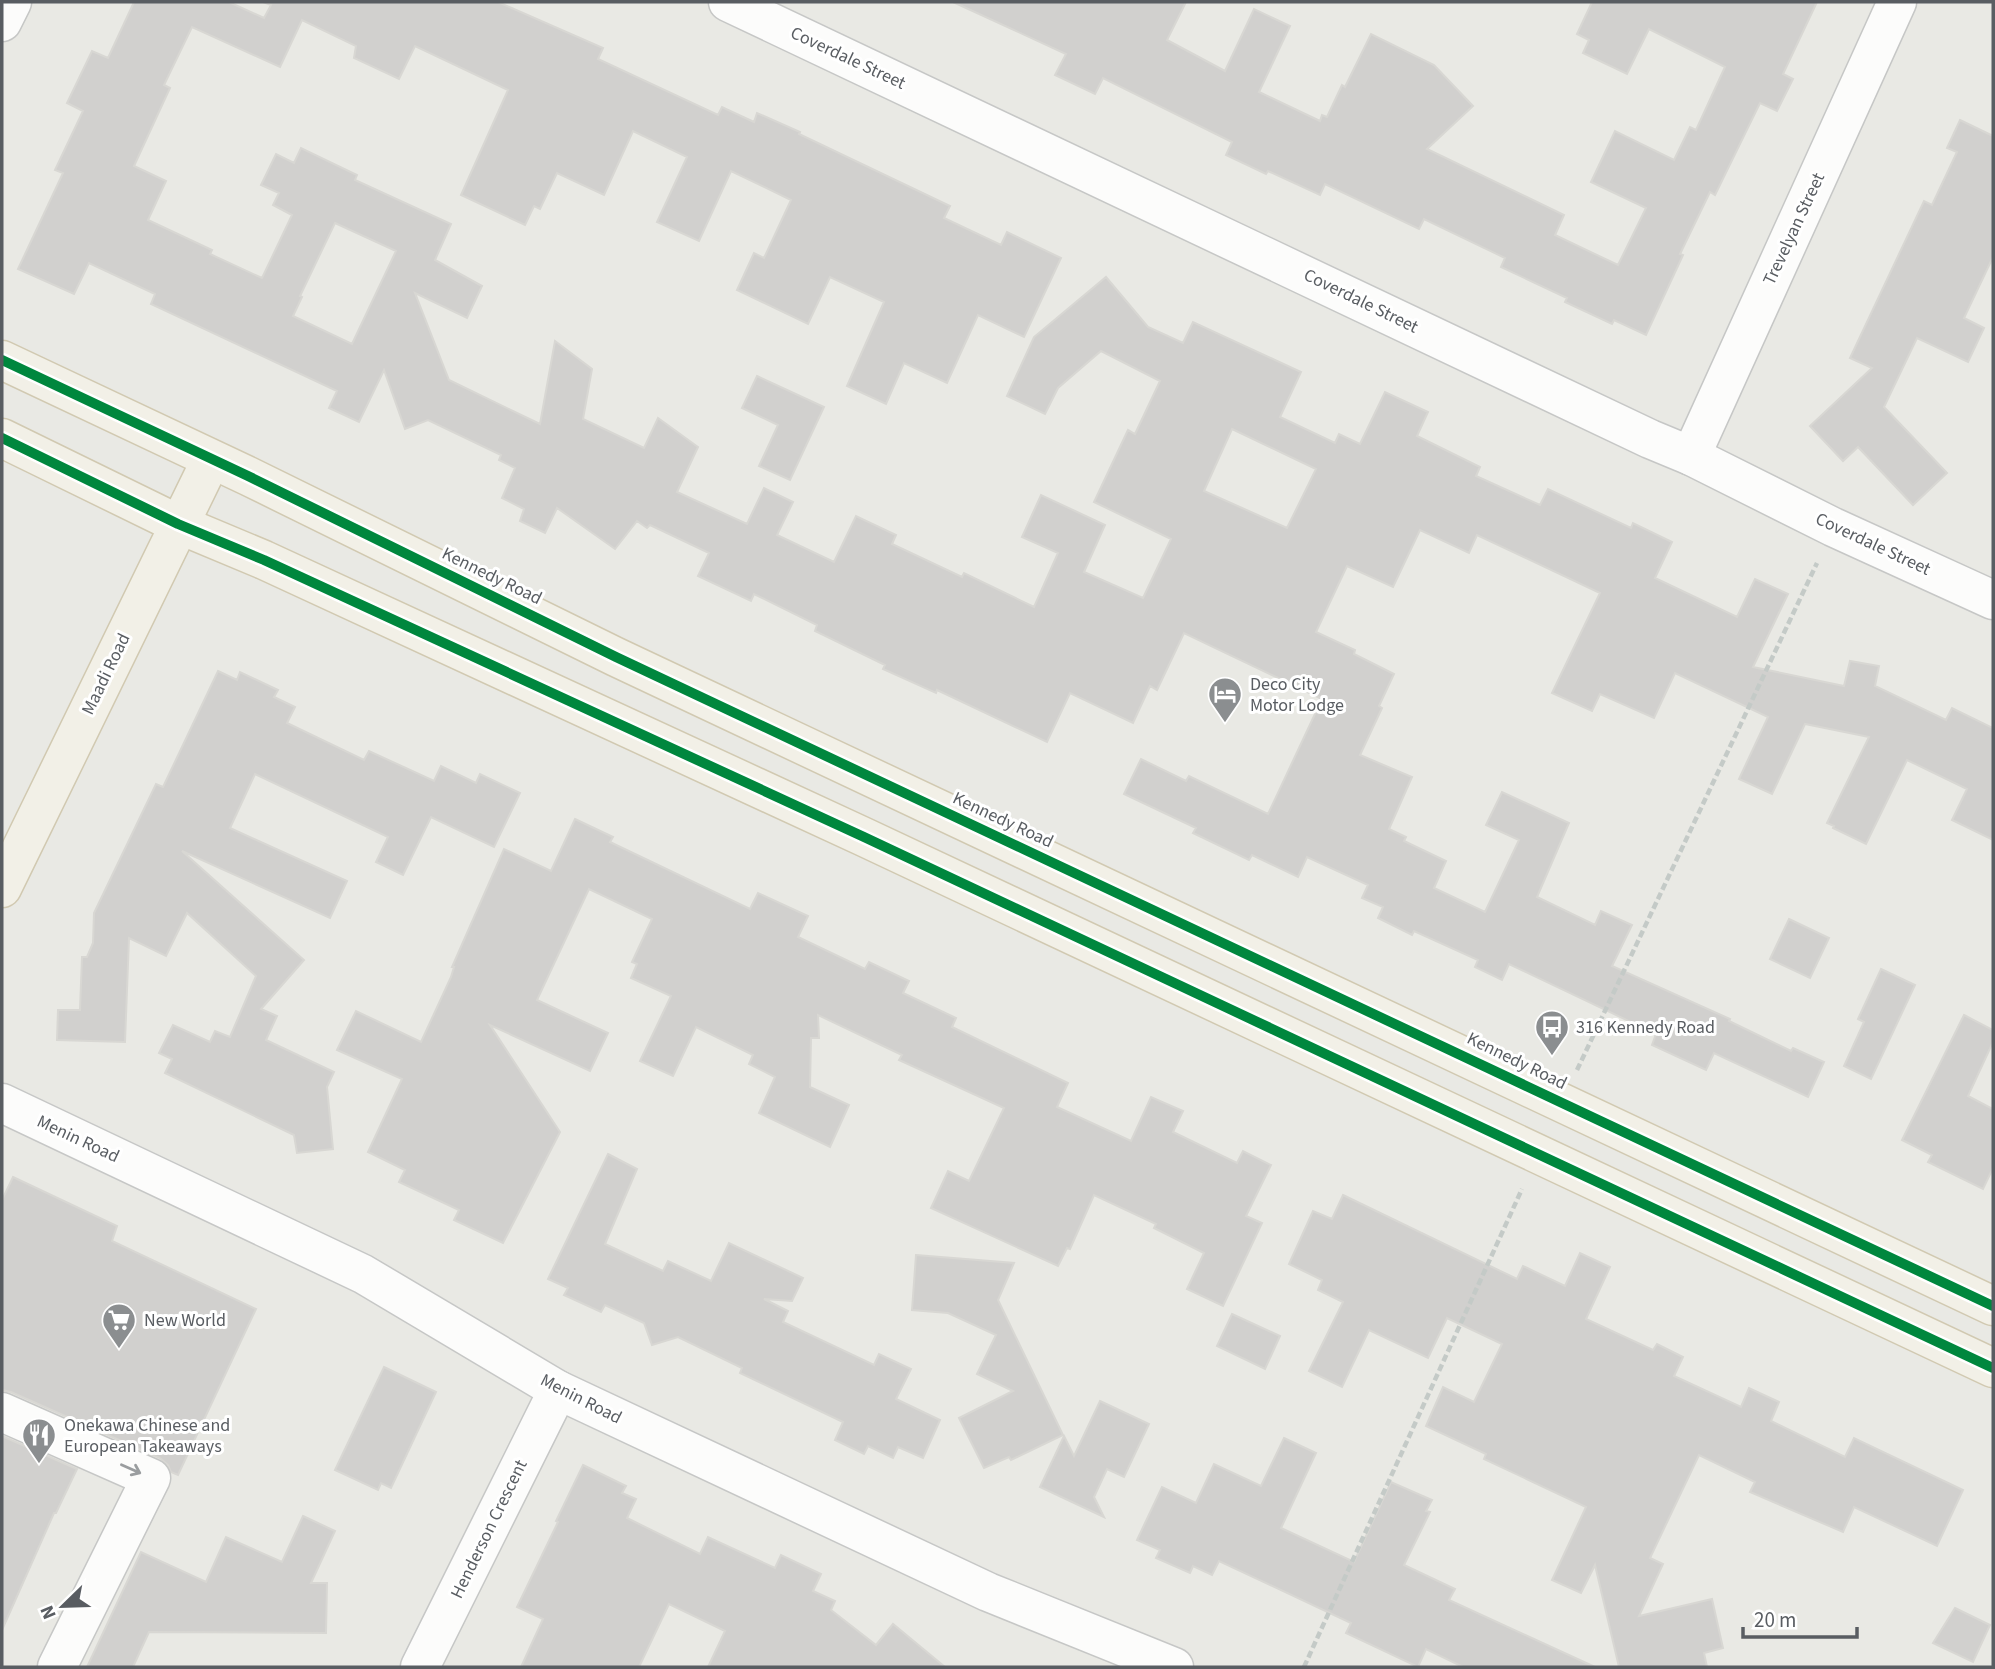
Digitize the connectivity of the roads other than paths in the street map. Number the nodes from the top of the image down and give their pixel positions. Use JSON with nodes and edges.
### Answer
{"nodes":[{"id":1,"x":12,"y":2,"type":"edge"},
{"id":2,"x":728,"y":2,"type":"edge"},
{"id":3,"x":1898,"y":2,"type":"edge"},
{"id":4,"x":2,"y":22,"type":"edge"},
{"id":5,"x":2,"y":360,"type":"edge"},
{"id":6,"x":2,"y":438,"type":"edge"},
{"id":7,"x":1691,"y":456,"type":"junction"},
{"id":8,"x":211,"y":460,"type":"junction"},
{"id":9,"x":178,"y":524,"type":"junction"},
{"id":10,"x":1993,"y":600,"type":"edge"},
{"id":11,"x":2,"y":888,"type":"edge"},
{"id":12,"x":1140,"y":903,"type":"junction"},
{"id":13,"x":1117,"y":956,"type":"junction"},
{"id":14,"x":2,"y":1103,"type":"edge"},
{"id":15,"x":1993,"y":1306,"type":"edge"},
{"id":16,"x":1993,"y":1368,"type":"edge"},
{"id":17,"x":558,"y":1390,"type":"junction"},
{"id":18,"x":2,"y":1412,"type":"edge"},
{"id":19,"x":57,"y":1667,"type":"edge"},
{"id":20,"x":420,"y":1667,"type":"edge"},
{"id":21,"x":1174,"y":1667,"type":"edge"}],
"edges":[{"from":1,"to":4,"type":"street"},
{"from":2,"to":7,"type":"street","name":"Coverdale Street"},
{"from":3,"to":7,"type":"street","name":"Trevelyan Street"},
{"from":5,"to":8,"type":"main road","name":"Kennedy Road"},
{"from":6,"to":9,"type":"main road"},
{"from":7,"to":10,"type":"street","name":"Coverdale Street"},
{"from":8,"to":9,"type":"main road","name":"Maadi Road"},
{"from":8,"to":12,"type":"main road","name":"Kennedy Road"},
{"from":9,"to":11,"type":"main road","name":"Maadi Road"},
{"from":9,"to":13,"type":"main road"},
{"from":12,"to":13,"type":"main road"},
{"from":12,"to":15,"type":"main road","name":"Kennedy Road"},
{"from":13,"to":16,"type":"main road"},
{"from":14,"to":17,"type":"street","name":"Menin Road"},
{"from":17,"to":20,"type":"street","name":"Henderson Crescent"},
{"from":17,"to":21,"type":"street","name":"Menin Road"},
{"from":18,"to":19,"type":"street","one_way":true}]}
